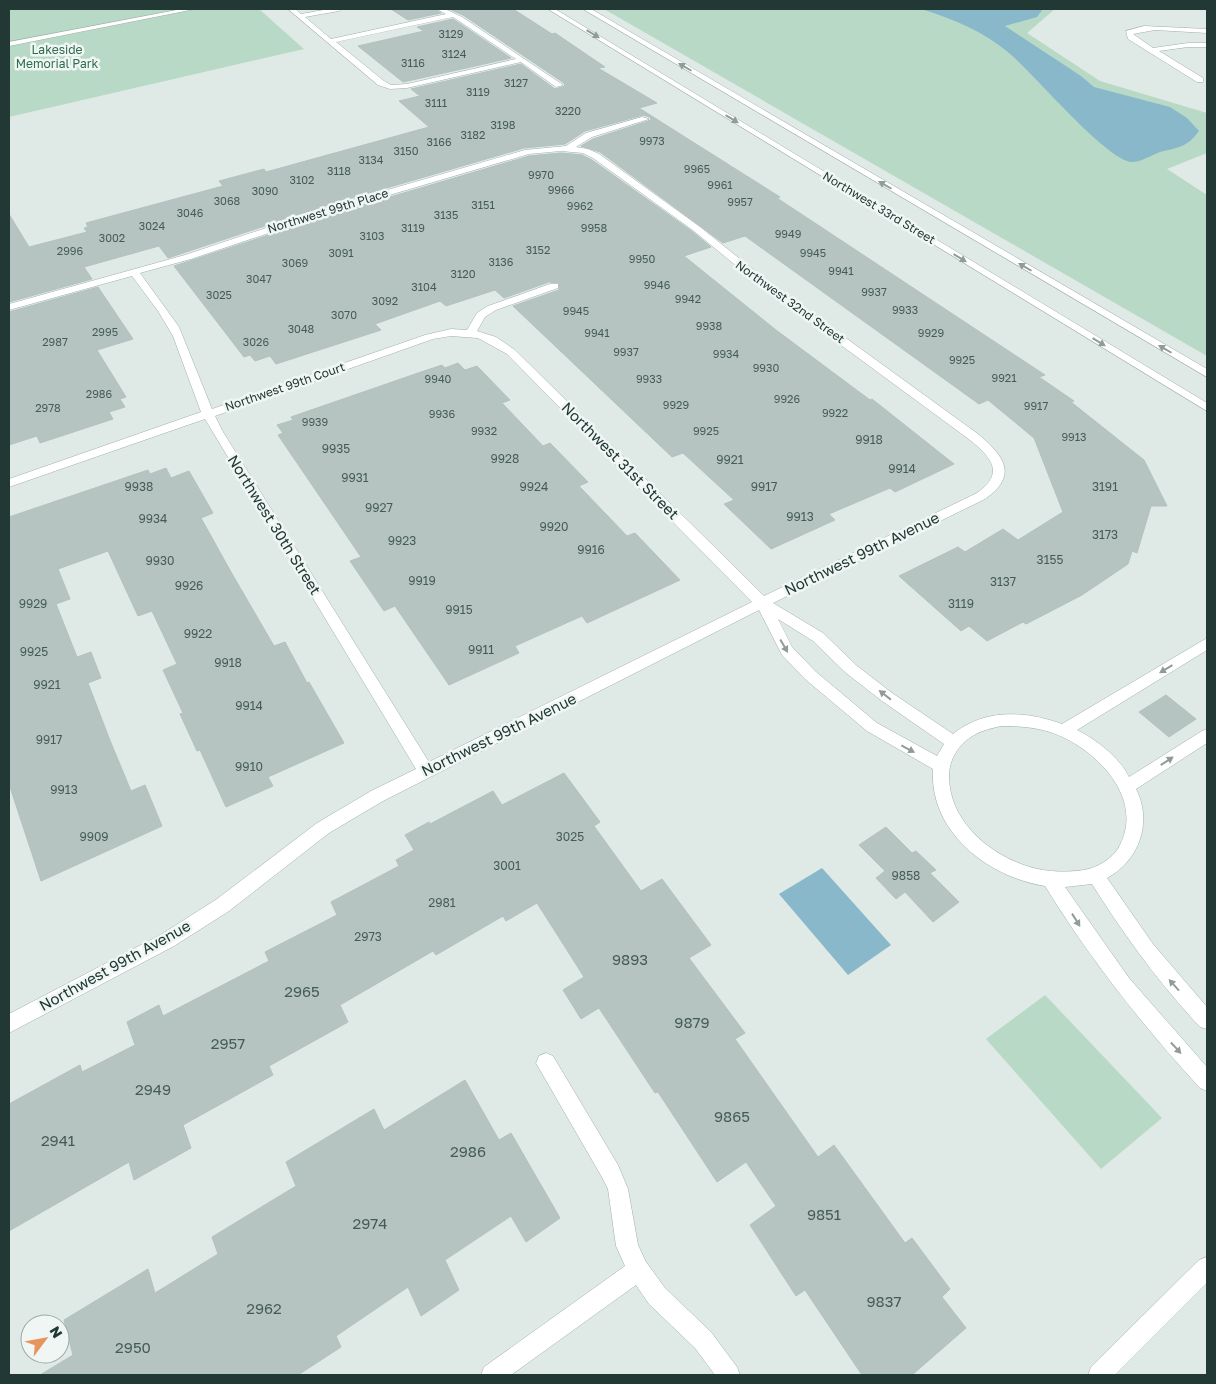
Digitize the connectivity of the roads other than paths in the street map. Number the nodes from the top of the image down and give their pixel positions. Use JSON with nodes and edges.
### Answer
{"nodes":[{"id":1,"x":192,"y":9,"type":"edge"},
{"id":2,"x":291,"y":9,"type":"edge"},
{"id":3,"x":340,"y":9,"type":"edge"},
{"id":4,"x":432,"y":9,"type":"edge"},
{"id":5,"x":439,"y":9,"type":"edge"},
{"id":6,"x":551,"y":9,"type":"edge"},
{"id":7,"x":586,"y":9,"type":"edge"},
{"id":8,"x":454,"y":15,"type":"junction"},
{"id":9,"x":301,"y":16,"type":"junction"},
{"id":10,"x":1207,"y":31,"type":"edge"},
{"id":11,"x":330,"y":41,"type":"junction"},
{"id":12,"x":9,"y":44,"type":"edge"},
{"id":13,"x":1207,"y":45,"type":"edge"},
{"id":14,"x":1152,"y":50,"type":"junction"},
{"id":15,"x":521,"y":60,"type":"junction"},
{"id":16,"x":1200,"y":80,"type":"dead end"},
{"id":17,"x":559,"y":86,"type":"dead end"},
{"id":18,"x":645,"y":119,"type":"dead end"},
{"id":19,"x":568,"y":148,"type":"junction"},
{"id":20,"x":134,"y":272,"type":"junction"},
{"id":21,"x":554,"y":286,"type":"dead end"},
{"id":22,"x":9,"y":307,"type":"edge"},
{"id":23,"x":470,"y":333,"type":"junction"},
{"id":24,"x":1207,"y":374,"type":"edge"},
{"id":25,"x":1207,"y":408,"type":"edge"},
{"id":26,"x":207,"y":414,"type":"junction"},
{"id":27,"x":1000,"y":471,"type":"joint"},
{"id":28,"x":9,"y":483,"type":"edge"},
{"id":29,"x":762,"y":602,"type":"junction"},
{"id":30,"x":1207,"y":643,"type":"edge"},
{"id":31,"x":1063,"y":731,"type":"junction"},
{"id":32,"x":1207,"y":735,"type":"edge"},
{"id":33,"x":954,"y":742,"type":"junction"},
{"id":34,"x":941,"y":766,"type":"junction"},
{"id":35,"x":426,"y":771,"type":"junction"},
{"id":36,"x":1127,"y":787,"type":"junction"},
{"id":37,"x":1095,"y":874,"type":"junction"},
{"id":38,"x":1050,"y":879,"type":"junction"},
{"id":39,"x":1207,"y":1020,"type":"edge"},
{"id":40,"x":9,"y":1024,"type":"edge"},
{"id":41,"x":546,"y":1063,"type":"dead end"},
{"id":42,"x":1207,"y":1081,"type":"edge"},
{"id":43,"x":1207,"y":1268,"type":"edge"},
{"id":44,"x":638,"y":1270,"type":"junction"},
{"id":45,"x":492,"y":1375,"type":"edge"},
{"id":46,"x":728,"y":1375,"type":"edge"},
{"id":47,"x":1099,"y":1375,"type":"edge"}],
"edges":[{"from":1,"to":12,"type":"street"},
{"from":2,"to":9,"type":"street"},
{"from":3,"to":9,"type":"street"},
{"from":4,"to":5,"type":"street"},
{"from":5,"to":8,"type":"street"},
{"from":6,"to":25,"type":"street","name":"Northwest 33rd Street","one_way":true},
{"from":24,"to":7,"type":"street","name":"Northwest 33rd Street","one_way":true},
{"from":8,"to":11,"type":"street"},
{"from":8,"to":15,"type":"street"},
{"from":9,"to":11,"type":"street"},
{"from":10,"to":14,"type":"street"},
{"from":11,"to":15,"type":"street"},
{"from":13,"to":14,"type":"street"},
{"from":14,"to":16,"type":"street"},
{"from":15,"to":17,"type":"street"},
{"from":18,"to":19,"type":"street","name":"Northwest 99th Place"},
{"from":19,"to":20,"type":"street","name":"Northwest 99th Place"},
{"from":19,"to":27,"type":"street","name":"Northwest 32nd Street"},
{"from":20,"to":22,"type":"street","name":"Northwest 99th Place"},
{"from":20,"to":26,"type":"street","name":"Northwest 30th Street"},
{"from":21,"to":23,"type":"street"},
{"from":23,"to":26,"type":"street","name":"Northwest 99th Court"},
{"from":23,"to":29,"type":"street","name":"Northwest 31st Street"},
{"from":26,"to":28,"type":"street","name":"Northwest 99th Court"},
{"from":26,"to":35,"type":"street","name":"Northwest 30th Street"},
{"from":27,"to":29,"type":"street","name":"Northwest 99th Avenue"},
{"from":33,"to":29,"type":"street","name":"Northwest 31st Street","one_way":true},
{"from":29,"to":34,"type":"street","name":"Northwest 31st Street","one_way":true},
{"from":29,"to":35,"type":"street","name":"Northwest 99th Avenue"},
{"from":30,"to":31,"type":"street","one_way":true},
{"from":31,"to":33,"type":"street"},
{"from":31,"to":36,"type":"street"},
{"from":36,"to":32,"type":"street","one_way":true},
{"from":33,"to":34,"type":"street"},
{"from":34,"to":38,"type":"street"},
{"from":35,"to":40,"type":"street","name":"Northwest 99th Avenue"},
{"from":36,"to":37,"type":"street"},
{"from":37,"to":38,"type":"street"},
{"from":39,"to":37,"type":"street","one_way":true},
{"from":38,"to":42,"type":"street","one_way":true},
{"from":41,"to":44,"type":"street"},
{"from":43,"to":47,"type":"street"},
{"from":44,"to":45,"type":"street"},
{"from":44,"to":46,"type":"street"}]}
